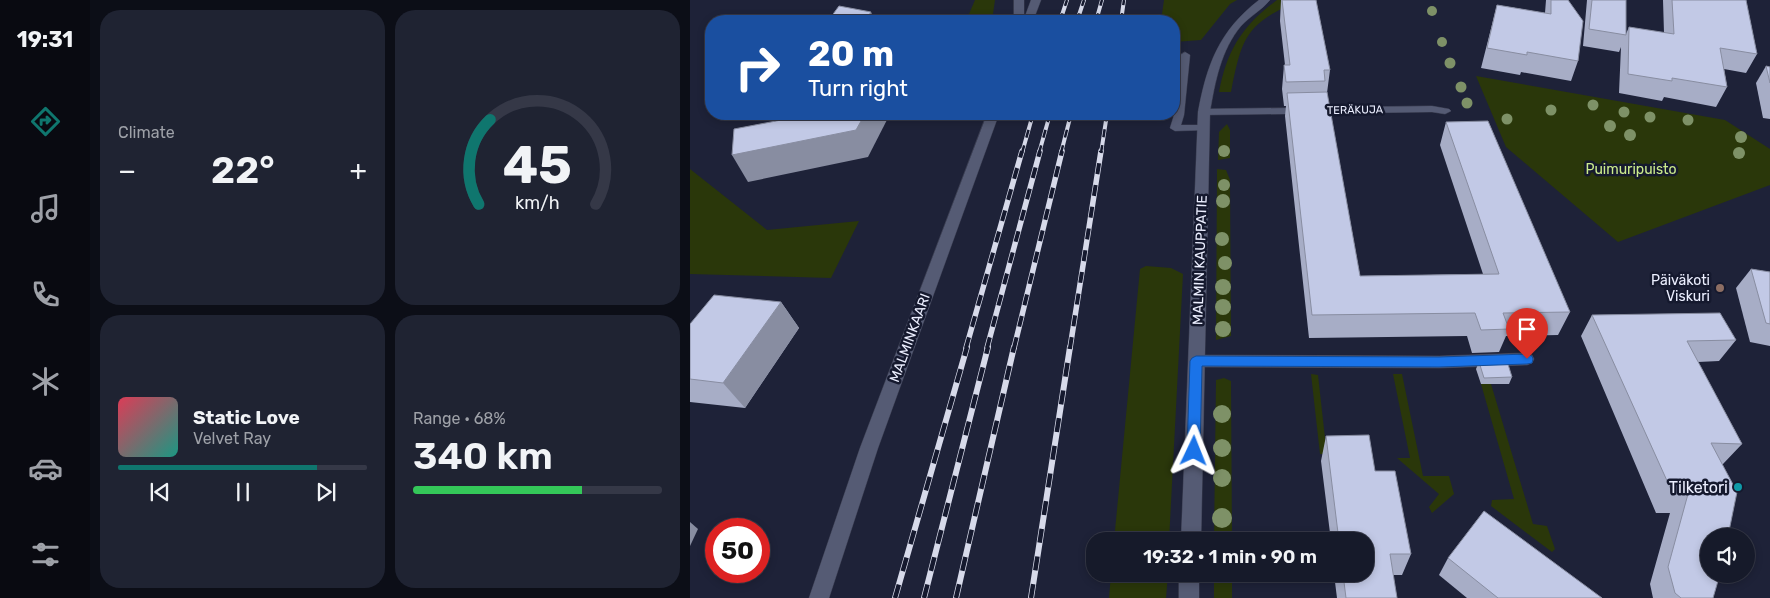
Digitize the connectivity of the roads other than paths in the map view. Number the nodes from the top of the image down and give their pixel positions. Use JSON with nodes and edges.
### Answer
{"nodes":[{"id":1,"x":1020,"y":0,"type":"edge"},
{"id":2,"x":1036,"y":0,"type":"edge"},
{"id":3,"x":1265,"y":0,"type":"edge"},
{"id":4,"x":1019,"y":15,"type":"edge"},
{"id":5,"x":1030,"y":15,"type":"edge"},
{"id":6,"x":1185,"y":54,"type":"dead end"},
{"id":7,"x":1180,"y":105,"type":"edge"},
{"id":8,"x":1445,"y":111,"type":"dead end"},
{"id":9,"x":1204,"y":112,"type":"junction"},
{"id":10,"x":991,"y":120,"type":"edge"},
{"id":11,"x":1178,"y":120,"type":"edge"},
{"id":12,"x":1203,"y":128,"type":"junction"},
{"id":13,"x":1527,"y":359,"type":"dead end"},
{"id":14,"x":1196,"y":361,"type":"junction"},
{"id":15,"x":1190,"y":532,"type":"edge"},
{"id":16,"x":830,"y":563,"type":"junction"},
{"id":17,"x":1190,"y":582,"type":"edge"},
{"id":18,"x":812,"y":598,"type":"edge"},
{"id":19,"x":819,"y":598,"type":"edge"},
{"id":20,"x":1189,"y":598,"type":"edge"}],
"edges":[{"from":1,"to":4,"type":"main road"},
{"from":2,"to":5,"type":"main road"},
{"from":3,"to":9,"type":"main road","name":"MALMIN KAUPPATIE"},
{"from":6,"to":7,"type":"lane"},
{"from":8,"to":9,"type":"main road","name":"TERÄKUJA"},
{"from":9,"to":12,"type":"main road","name":"MALMIN KAUPPATIE"},
{"from":10,"to":16,"type":"main road","name":"MALMINKAARI"},
{"from":11,"to":12,"type":"lane"},
{"from":12,"to":14,"type":"main road","name":"MALMIN KAUPPATIE"},
{"from":13,"to":14,"type":"lane"},
{"from":14,"to":15,"type":"main road","name":"MALMIN KAUPPATIE"},
{"from":16,"to":18,"type":"main road","name":"MALMINKAARI"},
{"from":16,"to":19,"type":"main road","name":"MALMINKAARI"},
{"from":17,"to":20,"type":"main road"}]}
